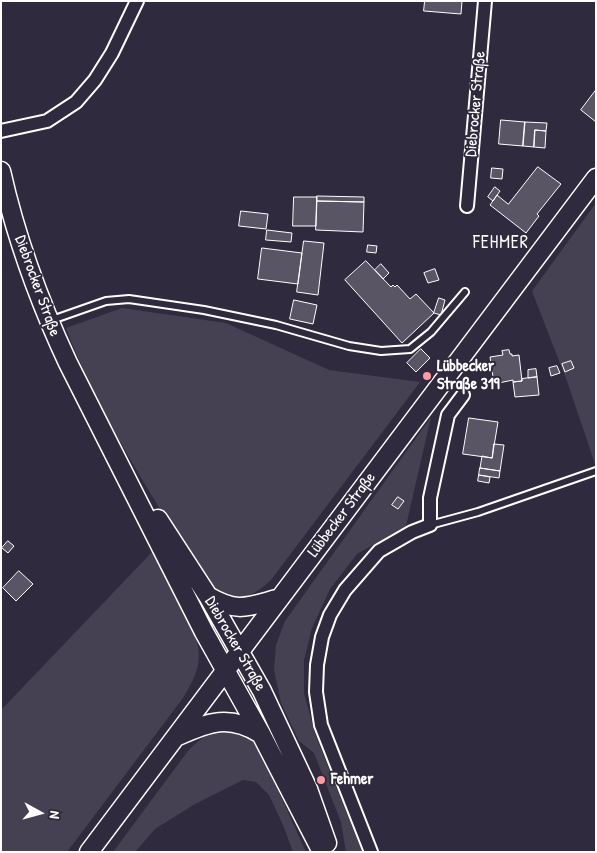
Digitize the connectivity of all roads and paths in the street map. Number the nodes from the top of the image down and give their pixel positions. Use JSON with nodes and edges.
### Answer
{"nodes":[{"id":1,"x":138,"y":1,"type":"edge"},
{"id":2,"x":485,"y":1,"type":"edge"},
{"id":3,"x":1,"y":131,"type":"edge"},
{"id":4,"x":1,"y":171,"type":"edge"},
{"id":5,"x":596,"y":178,"type":"edge"},
{"id":6,"x":467,"y":206,"type":"dead end"},
{"id":7,"x":465,"y":292,"type":"dead end"},
{"id":8,"x":48,"y":321,"type":"junction"},
{"id":9,"x":463,"y":395,"type":"dead end"},
{"id":10,"x":112,"y":450,"type":"junction"},
{"id":11,"x":596,"y":471,"type":"edge"},
{"id":12,"x":430,"y":525,"type":"junction"},
{"id":13,"x":208,"y":596,"type":"junction"},
{"id":14,"x":277,"y":600,"type":"junction"},
{"id":15,"x":240,"y":650,"type":"junction"},
{"id":16,"x":225,"y":671,"type":"junction"},
{"id":17,"x":261,"y":734,"type":"junction"},
{"id":18,"x":175,"y":738,"type":"junction"},
{"id":19,"x":89,"y":852,"type":"edge"},
{"id":20,"x":322,"y":852,"type":"edge"},
{"id":21,"x":330,"y":852,"type":"edge"},
{"id":22,"x":371,"y":852,"type":"edge"}],
"edges":[{"from":1,"to":3,"type":"street"},
{"from":2,"to":6,"type":"street","name":"Diebrocker Straße"},
{"from":4,"to":8,"type":"main road","name":"Diebrocker Straße"},
{"from":5,"to":14,"type":"main road","name":"Lübbecker Straße"},
{"from":7,"to":8,"type":"lane"},
{"from":8,"to":10,"type":"main road","name":"Diebrocker Straße"},
{"from":9,"to":12,"type":"street"},
{"from":10,"to":13,"type":"main road","name":"Diebrocker Straße"},
{"from":10,"to":16,"type":"main road","name":"Diebrocker Straße"},
{"from":11,"to":12,"type":"lane"},
{"from":12,"to":22,"type":"street"},
{"from":13,"to":14,"type":"main road"},
{"from":13,"to":15,"type":"main road","name":"Diebrocker Straße"},
{"from":14,"to":15,"type":"main road","name":"Lübbecker Straße"},
{"from":15,"to":16,"type":"main road","name":"Lübbecker Straße"},
{"from":15,"to":21,"type":"main road","name":"Diebrocker Straße"},
{"from":16,"to":17,"type":"main road","name":"Diebrocker Straße"},
{"from":16,"to":18,"type":"main road","name":"Lübbecker Straße"},
{"from":17,"to":18,"type":"main road"},
{"from":17,"to":20,"type":"main road","name":"Diebrocker Straße"},
{"from":18,"to":19,"type":"main road","name":"Lübbecker Straße"}]}
